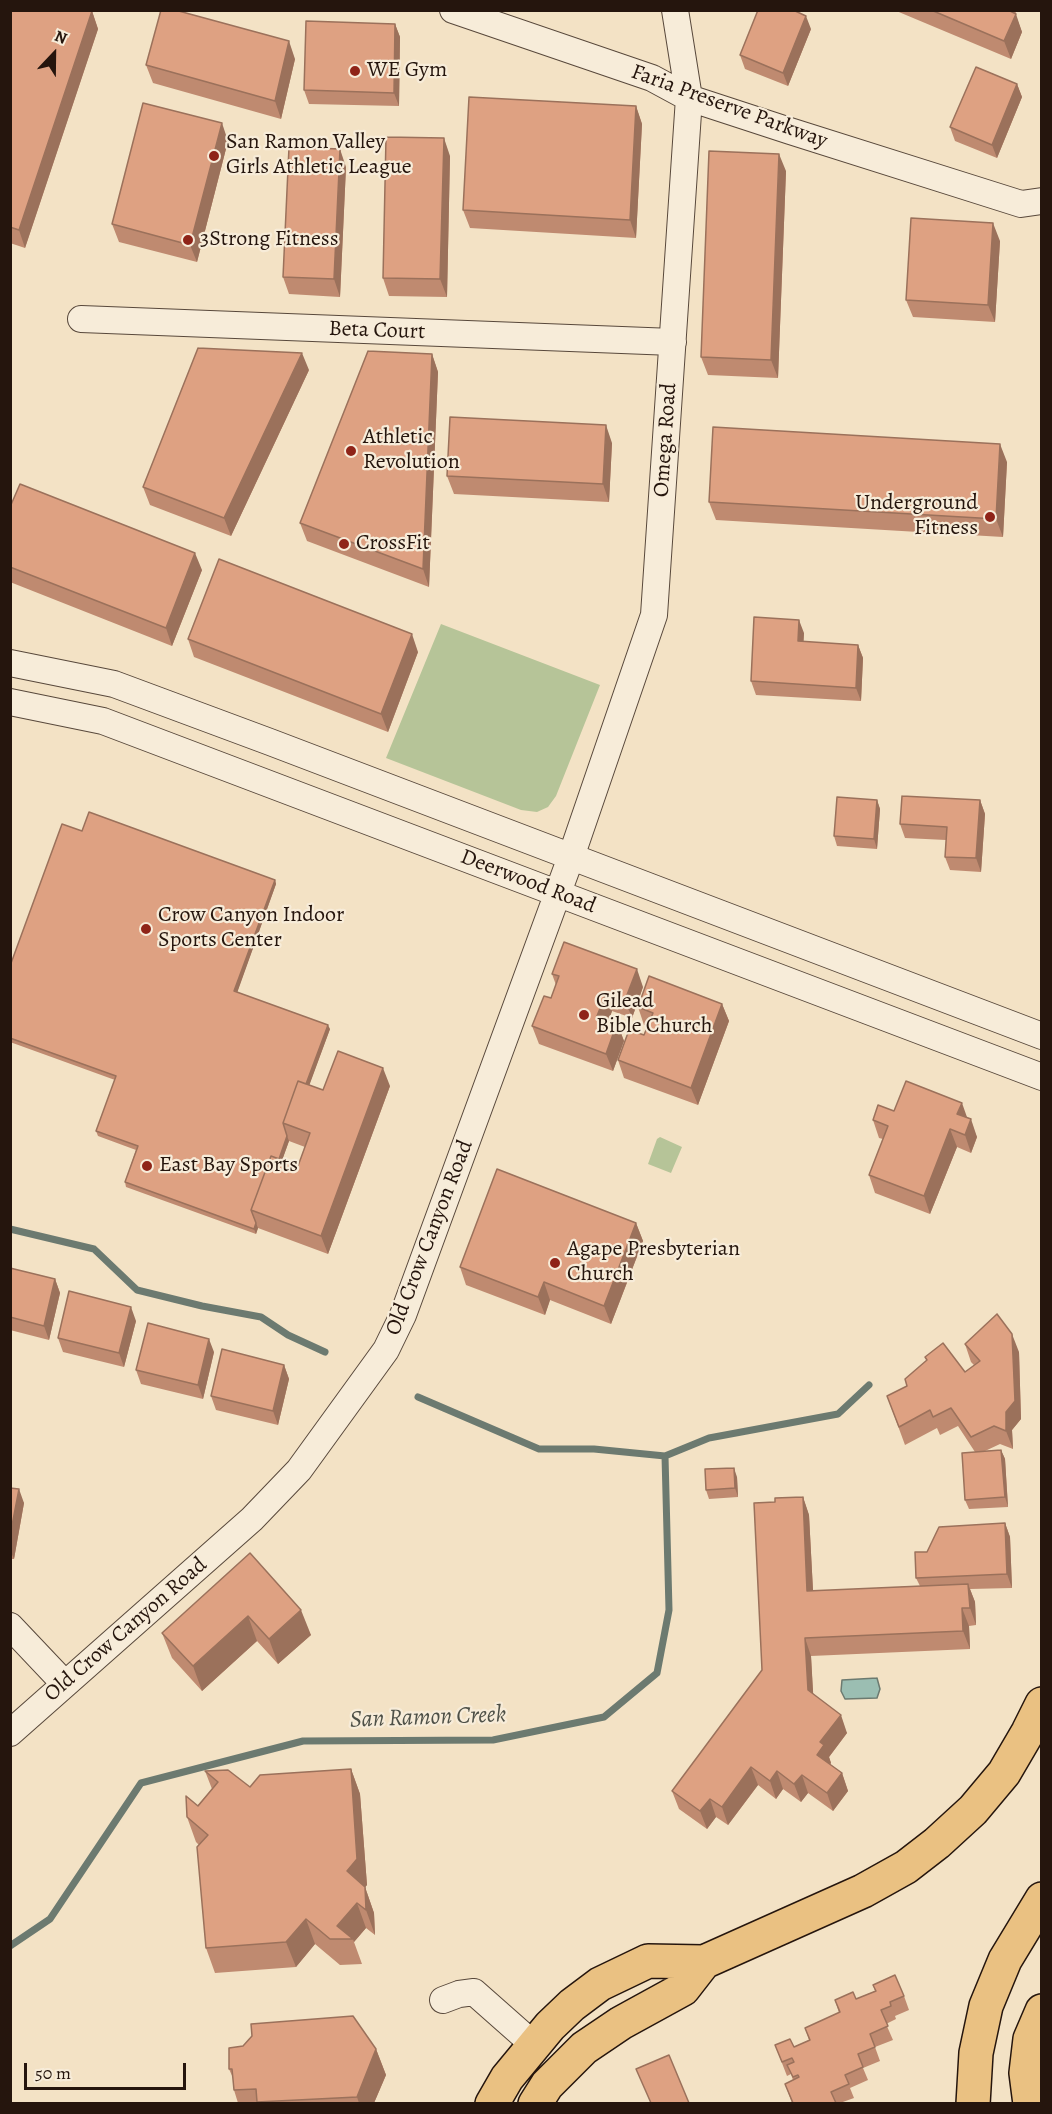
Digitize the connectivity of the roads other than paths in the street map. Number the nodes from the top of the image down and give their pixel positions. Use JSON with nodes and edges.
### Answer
{"nodes":[{"id":1,"x":453,"y":10,"type":"edge"},
{"id":2,"x":675,"y":10,"type":"edge"},
{"id":3,"x":689,"y":98,"type":"junction"},
{"id":4,"x":1041,"y":201,"type":"edge"},
{"id":5,"x":81,"y":320,"type":"dead end"},
{"id":6,"x":673,"y":342,"type":"junction"},
{"id":7,"x":10,"y":663,"type":"edge"},
{"id":8,"x":10,"y":702,"type":"edge"},
{"id":9,"x":572,"y":856,"type":"junction"},
{"id":10,"x":558,"y":893,"type":"junction"},
{"id":11,"x":1041,"y":1036,"type":"edge"},
{"id":12,"x":1041,"y":1077,"type":"edge"},
{"id":13,"x":10,"y":1626,"type":"edge"},
{"id":14,"x":64,"y":1683,"type":"junction"},
{"id":15,"x":1041,"y":1704,"type":"edge"},
{"id":16,"x":10,"y":1733,"type":"edge"},
{"id":17,"x":1041,"y":1899,"type":"edge"},
{"id":18,"x":704,"y":1962,"type":"junction"},
{"id":19,"x":443,"y":2000,"type":"dead end"},
{"id":20,"x":1041,"y":2011,"type":"edge"},
{"id":21,"x":534,"y":2044,"type":"junction"},
{"id":22,"x":492,"y":2103,"type":"edge"},
{"id":23,"x":535,"y":2103,"type":"edge"},
{"id":24,"x":974,"y":2103,"type":"edge"},
{"id":25,"x":1030,"y":2103,"type":"edge"}],
"edges":[{"from":1,"to":3,"type":"street","name":"Faria Preserve Parkway"},
{"from":2,"to":3,"type":"street","name":"Omega Road"},
{"from":3,"to":4,"type":"street","name":"Faria Preserve Parkway"},
{"from":3,"to":6,"type":"street","name":"Omega Road"},
{"from":5,"to":6,"type":"street","name":"Beta Court"},
{"from":6,"to":9,"type":"street","name":"Omega Road"},
{"from":7,"to":9,"type":"street","name":"Deerwood Road"},
{"from":8,"to":10,"type":"street","name":"Deerwood Road"},
{"from":9,"to":10,"type":"street","name":"Old Crow Canyon Road"},
{"from":9,"to":11,"type":"street","name":"Deerwood Road"},
{"from":10,"to":12,"type":"street","name":"Deerwood Road"},
{"from":10,"to":14,"type":"street","name":"Old Crow Canyon Road"},
{"from":13,"to":14,"type":"street"},
{"from":14,"to":16,"type":"street","name":"Old Crow Canyon Road"},
{"from":15,"to":18,"type":"main road"},
{"from":17,"to":24,"type":"main road"},
{"from":18,"to":21,"type":"main road"},
{"from":18,"to":23,"type":"main road"},
{"from":19,"to":21,"type":"street"},
{"from":20,"to":25,"type":"main road"},
{"from":21,"to":22,"type":"main road"}]}
